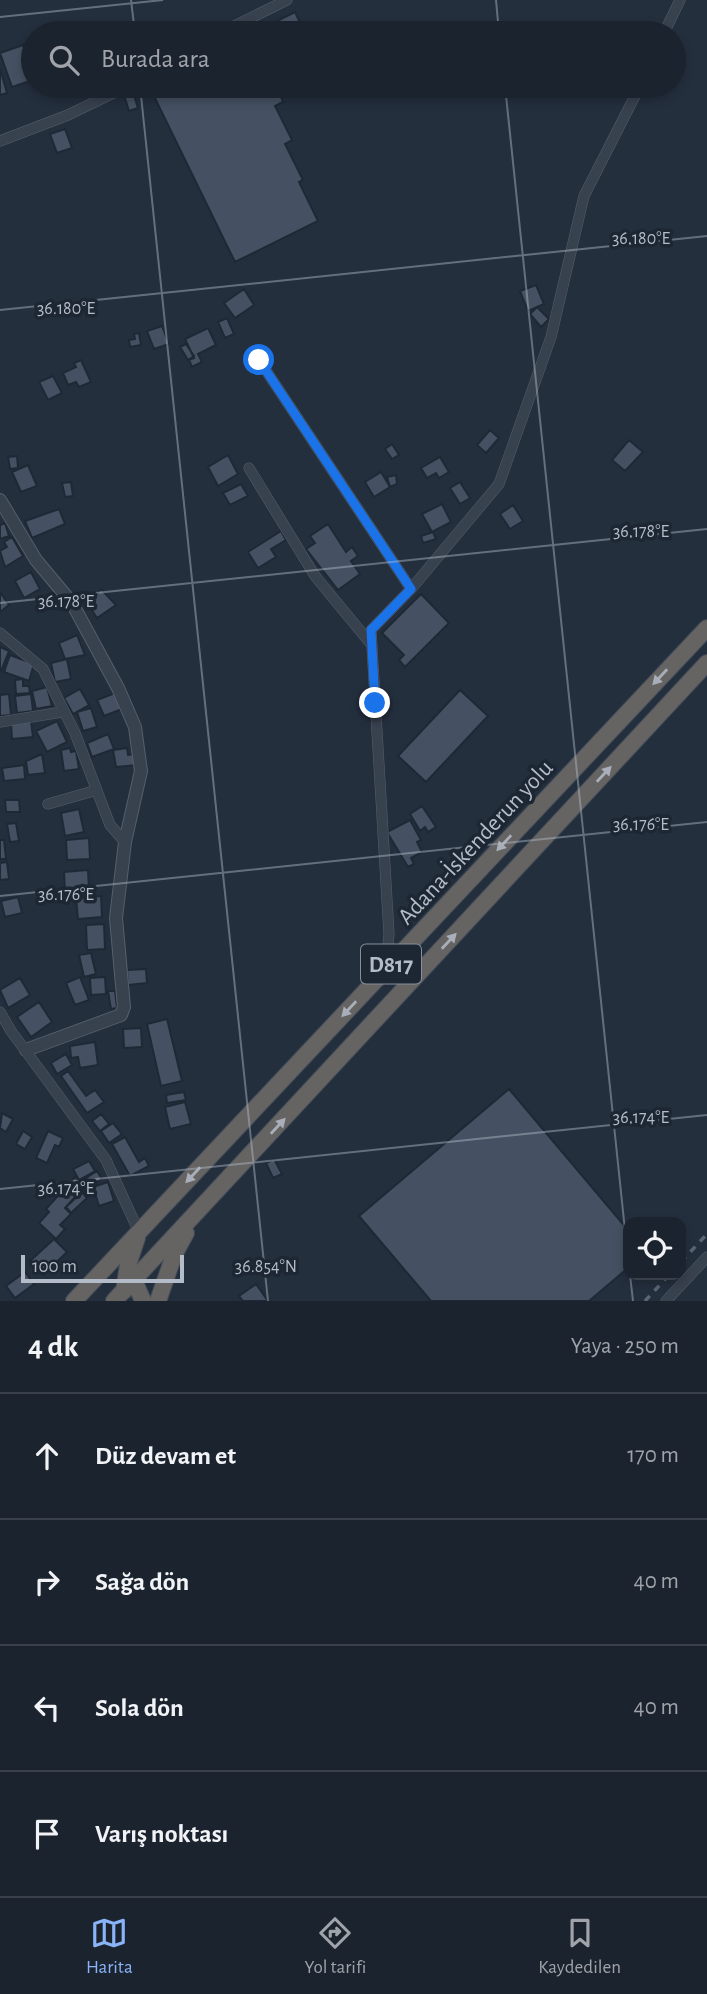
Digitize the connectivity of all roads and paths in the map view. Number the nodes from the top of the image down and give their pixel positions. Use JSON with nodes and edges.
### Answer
{"nodes":[{"id":1,"x":287,"y":0,"type":"edge"},
{"id":2,"x":680,"y":0,"type":"edge"},
{"id":3,"x":244,"y":21,"type":"edge"},
{"id":4,"x":670,"y":21,"type":"edge"},
{"id":5,"x":103,"y":98,"type":"edge"},
{"id":6,"x":634,"y":98,"type":"edge"},
{"id":7,"x":0,"y":141,"type":"edge"},
{"id":8,"x":259,"y":360,"type":"dead end"},
{"id":9,"x":249,"y":468,"type":"dead end"},
{"id":10,"x":0,"y":500,"type":"edge"},
{"id":11,"x":411,"y":589,"type":"junction"},
{"id":12,"x":707,"y":628,"type":"edge"},
{"id":13,"x":0,"y":633,"type":"edge"},
{"id":14,"x":371,"y":645,"type":"junction"},
{"id":15,"x":707,"y":663,"type":"edge"},
{"id":16,"x":62,"y":712,"type":"junction"},
{"id":17,"x":0,"y":722,"type":"edge"},
{"id":18,"x":97,"y":790,"type":"junction"},
{"id":19,"x":48,"y":804,"type":"dead end"},
{"id":20,"x":125,"y":842,"type":"junction"},
{"id":21,"x":386,"y":969,"type":"junction"},
{"id":22,"x":0,"y":1012,"type":"edge"},
{"id":23,"x":26,"y":1050,"type":"junction"},
{"id":24,"x":197,"y":1213,"type":"junction"},
{"id":25,"x":139,"y":1232,"type":"junction"},
{"id":26,"x":707,"y":1257,"type":"edge"},
{"id":27,"x":110,"y":1263,"type":"junction"},
{"id":28,"x":125,"y":1287,"type":"edge"},
{"id":29,"x":74,"y":1301,"type":"edge"},
{"id":30,"x":143,"y":1301,"type":"edge"},
{"id":31,"x":158,"y":1301,"type":"edge"},
{"id":32,"x":666,"y":1301,"type":"edge"}],
"edges":[{"from":1,"to":3,"type":"street"},
{"from":2,"to":4,"type":"street"},
{"from":5,"to":7,"type":"street"},
{"from":6,"to":11,"type":"street"},
{"from":8,"to":11,"type":"street"},
{"from":9,"to":14,"type":"street"},
{"from":10,"to":20,"type":"street"},
{"from":11,"to":14,"type":"street"},
{"from":12,"to":21,"type":"highway","name":"Adana-İskenderun yolu","number":"D817","one_way":true},
{"from":13,"to":16,"type":"street"},
{"from":14,"to":21,"type":"street"},
{"from":24,"to":15,"type":"highway","number":"D817","one_way":true},
{"from":16,"to":17,"type":"street"},
{"from":16,"to":18,"type":"street"},
{"from":18,"to":19,"type":"street"},
{"from":18,"to":20,"type":"street"},
{"from":20,"to":23,"type":"street"},
{"from":21,"to":25,"type":"highway","name":"Adana-İskenderun yolu","number":"D817","one_way":true},
{"from":22,"to":23,"type":"street"},
{"from":23,"to":25,"type":"street"},
{"from":24,"to":28,"type":"highway","number":"D817"},
{"from":24,"to":31,"type":"highway"},
{"from":25,"to":27,"type":"highway","name":"Adana-İskenderun yolu","number":"D817"},
{"from":25,"to":28,"type":"highway"},
{"from":26,"to":32,"type":"street"},
{"from":27,"to":28,"type":"highway"},
{"from":27,"to":29,"type":"highway","name":"Adana-İskenderun yolu","number":"D817"},
{"from":28,"to":30,"type":"highway"}]}
